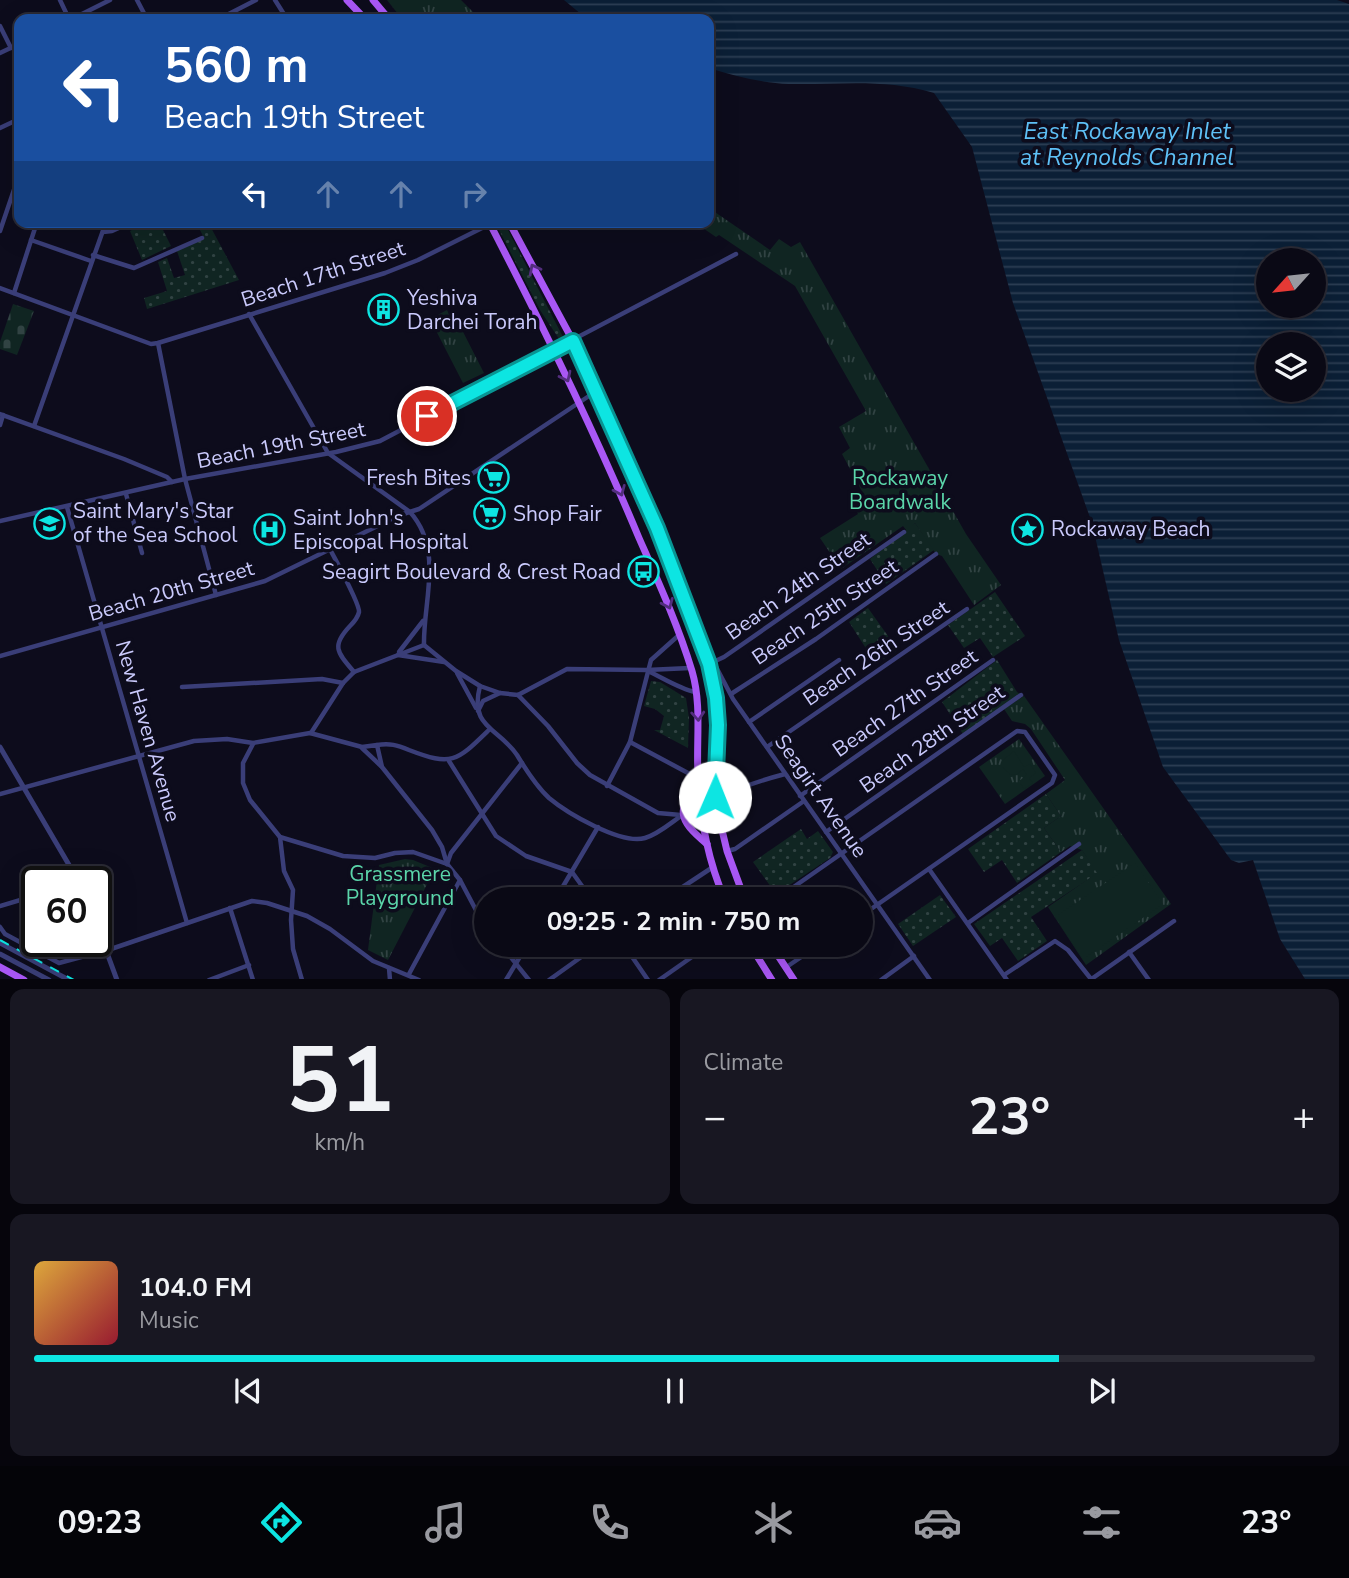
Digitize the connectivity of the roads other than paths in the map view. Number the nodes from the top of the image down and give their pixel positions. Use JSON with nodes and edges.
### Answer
{"nodes":[{"id":1,"x":110,"y":0,"type":"edge"},
{"id":2,"x":256,"y":0,"type":"edge"},
{"id":3,"x":347,"y":0,"type":"edge"},
{"id":4,"x":373,"y":0,"type":"edge"},
{"id":5,"x":81,"y":14,"type":"edge"},
{"id":6,"x":229,"y":14,"type":"edge"},
{"id":7,"x":360,"y":14,"type":"edge"},
{"id":8,"x":385,"y":14,"type":"edge"},
{"id":9,"x":0,"y":26,"type":"edge"},
{"id":10,"x":14,"y":46,"type":"edge"},
{"id":11,"x":11,"y":48,"type":"junction"},
{"id":12,"x":0,"y":53,"type":"edge"},
{"id":13,"x":14,"y":190,"type":"edge"},
{"id":14,"x":35,"y":228,"type":"edge"},
{"id":15,"x":104,"y":228,"type":"edge"},
{"id":16,"x":119,"y":228,"type":"edge"},
{"id":17,"x":480,"y":228,"type":"edge"},
{"id":18,"x":493,"y":228,"type":"edge"},
{"id":19,"x":512,"y":228,"type":"edge"},
{"id":20,"x":0,"y":231,"type":"edge"},
{"id":21,"x":103,"y":232,"type":"junction"},
{"id":22,"x":202,"y":238,"type":"dead end"},
{"id":23,"x":31,"y":240,"type":"junction"},
{"id":24,"x":736,"y":254,"type":"dead end"},
{"id":25,"x":92,"y":258,"type":"junction"},
{"id":26,"x":0,"y":288,"type":"edge"},
{"id":27,"x":14,"y":293,"type":"junction"},
{"id":28,"x":73,"y":314,"type":"junction"},
{"id":29,"x":249,"y":314,"type":"junction"},
{"id":30,"x":573,"y":341,"type":"junction"},
{"id":31,"x":158,"y":343,"type":"junction"},
{"id":32,"x":554,"y":350,"type":"junction"},
{"id":33,"x":596,"y":392,"type":"junction"},
{"id":34,"x":579,"y":404,"type":"junction"},
{"id":35,"x":2,"y":415,"type":"edge"},
{"id":36,"x":0,"y":425,"type":"edge"},
{"id":37,"x":34,"y":426,"type":"junction"},
{"id":38,"x":328,"y":453,"type":"junction"},
{"id":39,"x":185,"y":479,"type":"junction"},
{"id":40,"x":172,"y":482,"type":"junction"},
{"id":41,"x":126,"y":494,"type":"junction"},
{"id":42,"x":67,"y":507,"type":"junction"},
{"id":43,"x":410,"y":512,"type":"junction"},
{"id":44,"x":0,"y":522,"type":"edge"},
{"id":45,"x":904,"y":531,"type":"dead end"},
{"id":46,"x":331,"y":551,"type":"junction"},
{"id":47,"x":142,"y":554,"type":"dead end"},
{"id":48,"x":936,"y":554,"type":"dead end"},
{"id":49,"x":216,"y":595,"type":"junction"},
{"id":50,"x":967,"y":609,"type":"dead end"},
{"id":51,"x":425,"y":617,"type":"junction"},
{"id":52,"x":102,"y":626,"type":"junction"},
{"id":53,"x":679,"y":635,"type":"junction"},
{"id":54,"x":424,"y":645,"type":"junction"},
{"id":55,"x":397,"y":655,"type":"junction"},
{"id":56,"x":0,"y":656,"type":"edge"},
{"id":57,"x":839,"y":660,"type":"dead end"},
{"id":58,"x":993,"y":660,"type":"dead end"},
{"id":59,"x":444,"y":662,"type":"junction"},
{"id":60,"x":711,"y":663,"type":"junction"},
{"id":61,"x":691,"y":668,"type":"junction"},
{"id":62,"x":647,"y":670,"type":"junction"},
{"id":63,"x":456,"y":671,"type":"junction"},
{"id":64,"x":354,"y":672,"type":"junction"},
{"id":65,"x":343,"y":683,"type":"junction"},
{"id":66,"x":480,"y":686,"type":"junction"},
{"id":67,"x":182,"y":687,"type":"dead end"},
{"id":68,"x":695,"y":692,"type":"junction"},
{"id":69,"x":500,"y":693,"type":"junction"},
{"id":70,"x":731,"y":694,"type":"junction"},
{"id":71,"x":518,"y":695,"type":"junction"},
{"id":72,"x":1021,"y":695,"type":"dead end"},
{"id":73,"x":478,"y":712,"type":"junction"},
{"id":74,"x":749,"y":722,"type":"junction"},
{"id":75,"x":490,"y":729,"type":"junction"},
{"id":76,"x":310,"y":733,"type":"junction"},
{"id":77,"x":630,"y":742,"type":"junction"},
{"id":78,"x":253,"y":743,"type":"junction"},
{"id":79,"x":377,"y":745,"type":"junction"},
{"id":80,"x":0,"y":747,"type":"edge"},
{"id":81,"x":362,"y":747,"type":"junction"},
{"id":82,"x":767,"y":747,"type":"junction"},
{"id":83,"x":139,"y":755,"type":"junction"},
{"id":84,"x":449,"y":761,"type":"junction"},
{"id":85,"x":522,"y":763,"type":"junction"},
{"id":86,"x":382,"y":767,"type":"junction"},
{"id":87,"x":785,"y":774,"type":"junction"},
{"id":88,"x":698,"y":776,"type":"junction"},
{"id":89,"x":607,"y":786,"type":"junction"},
{"id":90,"x":24,"y":788,"type":"junction"},
{"id":91,"x":0,"y":794,"type":"edge"},
{"id":92,"x":800,"y":796,"type":"junction"},
{"id":93,"x":715,"y":797,"type":"junction"},
{"id":94,"x":804,"y":802,"type":"junction"},
{"id":95,"x":701,"y":804,"type":"junction"},
{"id":96,"x":658,"y":813,"type":"junction"},
{"id":97,"x":482,"y":814,"type":"junction"},
{"id":98,"x":682,"y":815,"type":"junction"},
{"id":99,"x":598,"y":827,"type":"junction"},
{"id":100,"x":826,"y":832,"type":"junction"},
{"id":101,"x":656,"y":833,"type":"junction"},
{"id":102,"x":280,"y":837,"type":"junction"},
{"id":103,"x":1079,"y":844,"type":"dead end"},
{"id":104,"x":707,"y":845,"type":"junction"},
{"id":105,"x":727,"y":851,"type":"junction"},
{"id":106,"x":842,"y":855,"type":"junction"},
{"id":107,"x":447,"y":864,"type":"junction"},
{"id":108,"x":70,"y":866,"type":"edge"},
{"id":109,"x":713,"y":867,"type":"junction"},
{"id":110,"x":929,"y":869,"type":"junction"},
{"id":111,"x":572,"y":872,"type":"junction"},
{"id":112,"x":460,"y":880,"type":"junction"},
{"id":113,"x":563,"y":887,"type":"edge"},
{"id":114,"x":583,"y":887,"type":"edge"},
{"id":115,"x":683,"y":887,"type":"edge"},
{"id":116,"x":720,"y":887,"type":"edge"},
{"id":117,"x":740,"y":887,"type":"edge"},
{"id":118,"x":794,"y":887,"type":"edge"},
{"id":119,"x":21,"y":900,"type":"edge"},
{"id":120,"x":877,"y":905,"type":"junction"},
{"id":121,"x":0,"y":906,"type":"edge"},
{"id":122,"x":474,"y":906,"type":"edge"},
{"id":123,"x":230,"y":908,"type":"junction"},
{"id":124,"x":873,"y":908,"type":"edge"},
{"id":125,"x":291,"y":910,"type":"junction"},
{"id":126,"x":1174,"y":921,"type":"dead end"},
{"id":127,"x":187,"y":923,"type":"junction"},
{"id":128,"x":968,"y":923,"type":"junction"},
{"id":129,"x":0,"y":927,"type":"edge"},
{"id":130,"x":0,"y":943,"type":"edge"},
{"id":131,"x":21,"y":943,"type":"edge"},
{"id":132,"x":112,"y":949,"type":"edge"},
{"id":133,"x":1129,"y":952,"type":"junction"},
{"id":134,"x":0,"y":954,"type":"edge"},
{"id":135,"x":914,"y":956,"type":"junction"},
{"id":136,"x":48,"y":957,"type":"edge"},
{"id":137,"x":82,"y":957,"type":"edge"},
{"id":138,"x":108,"y":957,"type":"edge"},
{"id":139,"x":512,"y":957,"type":"edge"},
{"id":140,"x":519,"y":957,"type":"edge"},
{"id":141,"x":581,"y":957,"type":"edge"},
{"id":142,"x":632,"y":957,"type":"edge"},
{"id":143,"x":691,"y":957,"type":"edge"},
{"id":144,"x":757,"y":957,"type":"edge"},
{"id":145,"x":778,"y":957,"type":"edge"},
{"id":146,"x":801,"y":957,"type":"edge"},
{"id":147,"x":516,"y":962,"type":"junction"},
{"id":148,"x":248,"y":965,"type":"junction"},
{"id":149,"x":0,"y":967,"type":"edge"},
{"id":150,"x":389,"y":968,"type":"junction"},
{"id":151,"x":785,"y":968,"type":"junction"},
{"id":152,"x":560,"y":972,"type":"junction"},
{"id":153,"x":409,"y":974,"type":"junction"},
{"id":154,"x":1006,"y":977,"type":"edge"},
{"id":155,"x":24,"y":979,"type":"edge"},
{"id":156,"x":49,"y":979,"type":"edge"},
{"id":157,"x":69,"y":979,"type":"edge"},
{"id":158,"x":117,"y":979,"type":"edge"},
{"id":159,"x":209,"y":979,"type":"edge"},
{"id":160,"x":253,"y":979,"type":"edge"},
{"id":161,"x":302,"y":979,"type":"edge"},
{"id":162,"x":390,"y":979,"type":"edge"},
{"id":163,"x":418,"y":979,"type":"edge"},
{"id":164,"x":506,"y":979,"type":"edge"},
{"id":165,"x":529,"y":979,"type":"edge"},
{"id":166,"x":548,"y":979,"type":"edge"},
{"id":167,"x":565,"y":979,"type":"edge"},
{"id":168,"x":648,"y":979,"type":"edge"},
{"id":169,"x":659,"y":979,"type":"edge"},
{"id":170,"x":771,"y":979,"type":"edge"},
{"id":171,"x":794,"y":979,"type":"edge"},
{"id":172,"x":881,"y":979,"type":"edge"},
{"id":173,"x":930,"y":979,"type":"edge"},
{"id":174,"x":1091,"y":979,"type":"edge"},
{"id":175,"x":1149,"y":979,"type":"edge"}],
"edges":[{"from":1,"to":5,"type":"street"},
{"from":2,"to":6,"type":"street"},
{"from":3,"to":7,"type":"main road"},
{"from":4,"to":8,"type":"main road"},
{"from":9,"to":11,"type":"street"},
{"from":10,"to":11,"type":"street"},
{"from":11,"to":12,"type":"street"},
{"from":13,"to":20,"type":"street"},
{"from":14,"to":23,"type":"street"},
{"from":15,"to":21,"type":"street"},
{"from":16,"to":21,"type":"street"},
{"from":17,"to":29,"type":"street","name":"Beach 17th Street"},
{"from":18,"to":32,"type":"main road"},
{"from":30,"to":19,"type":"main road","one_way":true},
{"from":21,"to":25,"type":"street"},
{"from":22,"to":25,"type":"street"},
{"from":23,"to":25,"type":"street"},
{"from":23,"to":27,"type":"street"},
{"from":24,"to":30,"type":"street","name":"Beach 19th Street"},
{"from":25,"to":28,"type":"street"},
{"from":26,"to":27,"type":"street"},
{"from":27,"to":28,"type":"street"},
{"from":28,"to":31,"type":"street"},
{"from":28,"to":37,"type":"street"},
{"from":29,"to":31,"type":"street","name":"Beach 17th Street"},
{"from":29,"to":38,"type":"street"},
{"from":30,"to":32,"type":"street","name":"Beach 19th Street"},
{"from":30,"to":33,"type":"main road"},
{"from":31,"to":39,"type":"street"},
{"from":32,"to":34,"type":"main road","one_way":true},
{"from":32,"to":38,"type":"street","name":"Beach 19th Street"},
{"from":33,"to":34,"type":"street","name":"Beach 20th Street"},
{"from":33,"to":60,"type":"main road"},
{"from":34,"to":43,"type":"street","name":"Beach 20th Street"},
{"from":34,"to":53,"type":"main road","one_way":true},
{"from":35,"to":36,"type":"street"},
{"from":35,"to":37,"type":"street"},
{"from":37,"to":40,"type":"street"},
{"from":38,"to":39,"type":"street","name":"Beach 19th Street"},
{"from":38,"to":43,"type":"street"},
{"from":39,"to":40,"type":"street","name":"Beach 19th Street"},
{"from":39,"to":49,"type":"street"},
{"from":40,"to":41,"type":"street","name":"Beach 19th Street"},
{"from":41,"to":42,"type":"street","name":"Beach 19th Street"},
{"from":41,"to":47,"type":"street"},
{"from":42,"to":44,"type":"street","name":"Beach 19th Street"},
{"from":42,"to":52,"type":"street","name":"New Haven Avenue"},
{"from":43,"to":46,"type":"street","name":"Beach 20th Street"},
{"from":43,"to":51,"type":"street"},
{"from":45,"to":60,"type":"street","name":"Beach 24th Street"},
{"from":46,"to":49,"type":"street","name":"Beach 20th Street"},
{"from":46,"to":64,"type":"street"},
{"from":48,"to":70,"type":"street","name":"Beach 25th Street"},
{"from":49,"to":52,"type":"street","name":"Beach 20th Street"},
{"from":50,"to":82,"type":"street","name":"Beach 26th Street"},
{"from":51,"to":54,"type":"street"},
{"from":51,"to":55,"type":"street"},
{"from":52,"to":56,"type":"street","name":"Beach 20th Street"},
{"from":52,"to":83,"type":"street","name":"New Haven Avenue"},
{"from":53,"to":61,"type":"main road"},
{"from":53,"to":62,"type":"street"},
{"from":54,"to":55,"type":"street"},
{"from":54,"to":59,"type":"street"},
{"from":55,"to":59,"type":"street"},
{"from":55,"to":64,"type":"street"},
{"from":57,"to":74,"type":"street"},
{"from":58,"to":92,"type":"street","name":"Beach 27th Street"},
{"from":59,"to":63,"type":"street"},
{"from":60,"to":70,"type":"street","name":"Seagirt Avenue"},
{"from":60,"to":93,"type":"main road"},
{"from":61,"to":62,"type":"street"},
{"from":61,"to":68,"type":"main road"},
{"from":62,"to":68,"type":"street"},
{"from":62,"to":71,"type":"street"},
{"from":62,"to":77,"type":"street"},
{"from":63,"to":66,"type":"street"},
{"from":63,"to":73,"type":"street"},
{"from":64,"to":65,"type":"street"},
{"from":65,"to":67,"type":"street"},
{"from":65,"to":76,"type":"street"},
{"from":66,"to":69,"type":"street"},
{"from":66,"to":73,"type":"street"},
{"from":68,"to":88,"type":"main road","one_way":true},
{"from":69,"to":71,"type":"street"},
{"from":69,"to":73,"type":"street"},
{"from":70,"to":74,"type":"street","name":"Seagirt Avenue"},
{"from":71,"to":89,"type":"street"},
{"from":72,"to":100,"type":"street","name":"Beach 28th Street"},
{"from":73,"to":75,"type":"street"},
{"from":74,"to":82,"type":"street","name":"Seagirt Avenue"},
{"from":75,"to":84,"type":"street"},
{"from":75,"to":85,"type":"street"},
{"from":76,"to":78,"type":"street"},
{"from":76,"to":81,"type":"street"},
{"from":77,"to":88,"type":"street"},
{"from":77,"to":89,"type":"street"},
{"from":78,"to":83,"type":"street"},
{"from":78,"to":102,"type":"street"},
{"from":79,"to":81,"type":"street"},
{"from":79,"to":84,"type":"street"},
{"from":79,"to":86,"type":"street"},
{"from":80,"to":90,"type":"street"},
{"from":81,"to":86,"type":"street"},
{"from":82,"to":87,"type":"street","name":"Seagirt Avenue"},
{"from":83,"to":90,"type":"street"},
{"from":83,"to":127,"type":"street","name":"New Haven Avenue"},
{"from":84,"to":97,"type":"street"},
{"from":85,"to":97,"type":"street"},
{"from":85,"to":99,"type":"street"},
{"from":86,"to":107,"type":"street"},
{"from":87,"to":92,"type":"street","name":"Seagirt Avenue"},
{"from":87,"to":93,"type":"street"},
{"from":88,"to":95,"type":"main road"},
{"from":88,"to":98,"type":"main road"},
{"from":89,"to":96,"type":"street"},
{"from":90,"to":91,"type":"street"},
{"from":90,"to":108,"type":"street"},
{"from":92,"to":94,"type":"street","name":"Seagirt Avenue"},
{"from":93,"to":95,"type":"street"},
{"from":93,"to":105,"type":"main road"},
{"from":94,"to":100,"type":"street","name":"Seagirt Avenue"},
{"from":94,"to":105,"type":"street"},
{"from":95,"to":98,"type":"street"},
{"from":95,"to":104,"type":"main road"},
{"from":96,"to":98,"type":"street"},
{"from":96,"to":101,"type":"street"},
{"from":97,"to":107,"type":"street"},
{"from":97,"to":111,"type":"street"},
{"from":98,"to":101,"type":"street"},
{"from":98,"to":104,"type":"main road"},
{"from":99,"to":101,"type":"street"},
{"from":99,"to":111,"type":"street"},
{"from":100,"to":106,"type":"street","name":"Seagirt Avenue"},
{"from":102,"to":107,"type":"street"},
{"from":102,"to":125,"type":"street"},
{"from":103,"to":128,"type":"street"},
{"from":104,"to":109,"type":"main road"},
{"from":105,"to":117,"type":"main road"},
{"from":106,"to":110,"type":"street","name":"Beach 28th Street"},
{"from":106,"to":118,"type":"street","name":"Beach 28th Street"},
{"from":106,"to":120,"type":"street","name":"Seagirt Avenue"},
{"from":107,"to":112,"type":"street"},
{"from":109,"to":115,"type":"street"},
{"from":109,"to":116,"type":"main road"},
{"from":110,"to":120,"type":"street"},
{"from":110,"to":128,"type":"street"},
{"from":111,"to":113,"type":"street"},
{"from":111,"to":114,"type":"street"},
{"from":112,"to":122,"type":"street"},
{"from":112,"to":153,"type":"street"},
{"from":119,"to":121,"type":"street"},
{"from":120,"to":124,"type":"street"},
{"from":120,"to":135,"type":"street","name":"Seagirt Avenue"},
{"from":123,"to":125,"type":"street"},
{"from":123,"to":127,"type":"street"},
{"from":123,"to":148,"type":"street"},
{"from":125,"to":150,"type":"street"},
{"from":125,"to":161,"type":"street"},
{"from":126,"to":133,"type":"street"},
{"from":127,"to":132,"type":"street"},
{"from":128,"to":154,"type":"street"},
{"from":129,"to":131,"type":"street"},
{"from":130,"to":157,"type":"street"},
{"from":133,"to":174,"type":"street"},
{"from":133,"to":175,"type":"street"},
{"from":134,"to":156,"type":"street"},
{"from":135,"to":172,"type":"street"},
{"from":135,"to":173,"type":"street","name":"Seagirt Avenue"},
{"from":136,"to":137,"type":"street"},
{"from":138,"to":158,"type":"street"},
{"from":139,"to":147,"type":"street"},
{"from":140,"to":147,"type":"street"},
{"from":141,"to":152,"type":"street"},
{"from":142,"to":168,"type":"street"},
{"from":143,"to":169,"type":"street"},
{"from":144,"to":170,"type":"main road"},
{"from":145,"to":151,"type":"main road"},
{"from":146,"to":151,"type":"street"},
{"from":147,"to":164,"type":"street"},
{"from":147,"to":165,"type":"street"},
{"from":148,"to":159,"type":"street"},
{"from":148,"to":160,"type":"street"},
{"from":149,"to":155,"type":"main road"},
{"from":150,"to":153,"type":"street"},
{"from":150,"to":162,"type":"street"},
{"from":151,"to":171,"type":"main road"},
{"from":152,"to":166,"type":"street"},
{"from":152,"to":167,"type":"street"},
{"from":153,"to":163,"type":"street"},
{"from":154,"to":174,"type":"street"}]}
